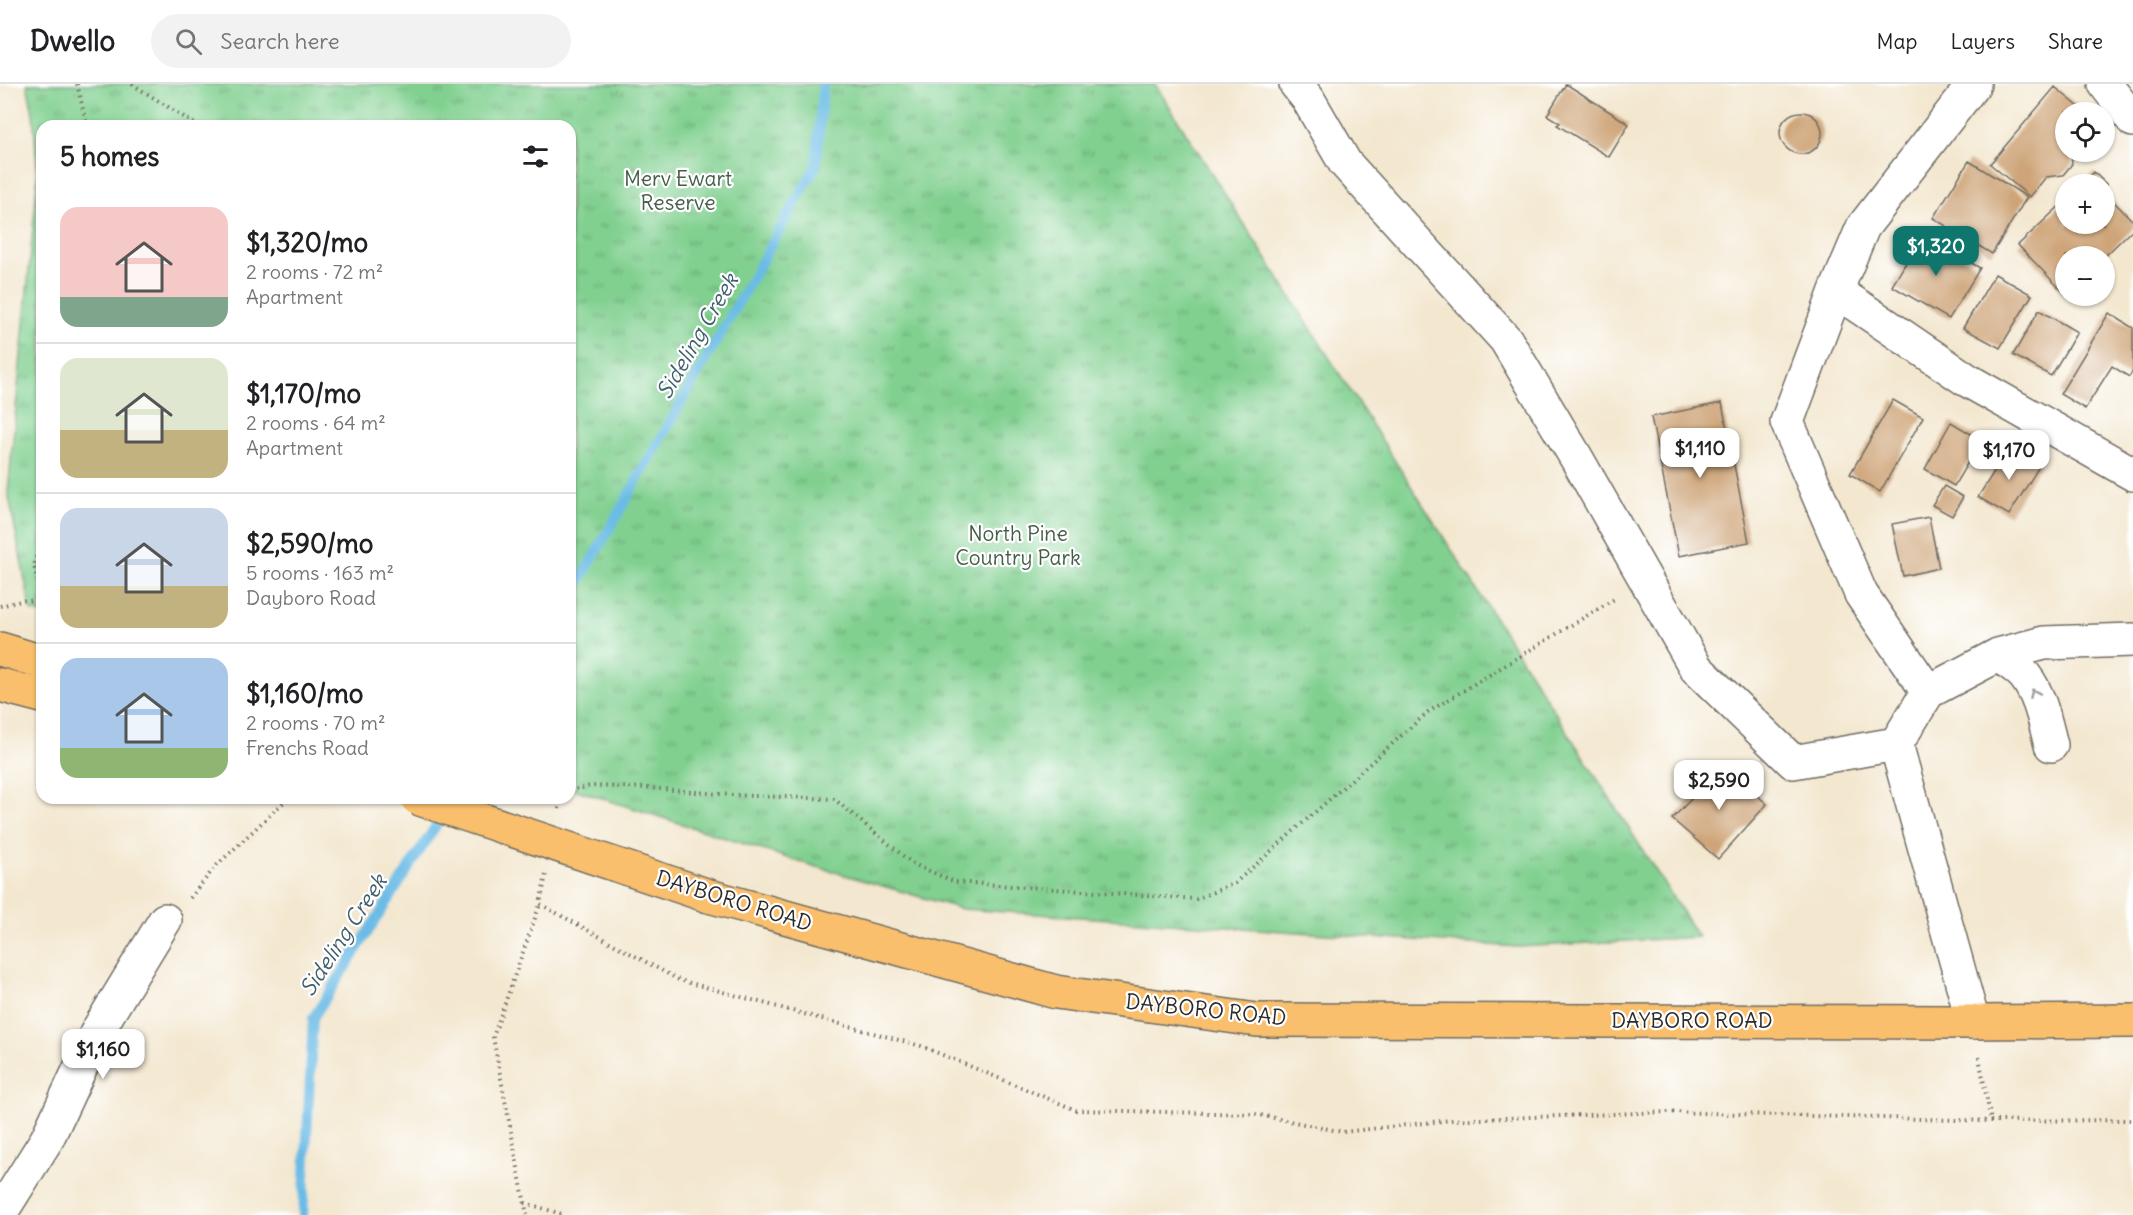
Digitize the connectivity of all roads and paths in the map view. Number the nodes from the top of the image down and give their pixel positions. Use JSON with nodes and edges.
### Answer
{"nodes":[{"id":1,"x":77,"y":84,"type":"edge"},
{"id":2,"x":132,"y":84,"type":"edge"},
{"id":3,"x":1296,"y":84,"type":"edge"},
{"id":4,"x":1974,"y":84,"type":"edge"},
{"id":5,"x":2105,"y":84,"type":"edge"},
{"id":6,"x":86,"y":120,"type":"edge"},
{"id":7,"x":189,"y":120,"type":"edge"},
{"id":8,"x":2133,"y":120,"type":"edge"},
{"id":9,"x":1836,"y":291,"type":"junction"},
{"id":10,"x":2133,"y":474,"type":"edge"},
{"id":11,"x":36,"y":558,"type":"edge"},
{"id":12,"x":36,"y":574,"type":"edge"},
{"id":13,"x":1645,"y":580,"type":"junction"},
{"id":14,"x":36,"y":600,"type":"edge"},
{"id":15,"x":0,"y":606,"type":"edge"},
{"id":16,"x":2133,"y":640,"type":"edge"},
{"id":17,"x":0,"y":648,"type":"edge"},
{"id":18,"x":1998,"y":655,"type":"junction"},
{"id":19,"x":36,"y":660,"type":"edge"},
{"id":20,"x":0,"y":686,"type":"edge"},
{"id":21,"x":1928,"y":693,"type":"junction"},
{"id":22,"x":36,"y":695,"type":"edge"},
{"id":23,"x":1896,"y":744,"type":"junction"},
{"id":24,"x":2051,"y":744,"type":"dead end"},
{"id":25,"x":576,"y":790,"type":"edge"},
{"id":26,"x":282,"y":804,"type":"edge"},
{"id":27,"x":435,"y":804,"type":"edge"},
{"id":28,"x":560,"y":804,"type":"edge"},
{"id":29,"x":558,"y":810,"type":"dead end"},
{"id":30,"x":547,"y":869,"type":"dead end"},
{"id":31,"x":540,"y":904,"type":"junction"},
{"id":32,"x":165,"y":920,"type":"joint"},
{"id":33,"x":2133,"y":1021,"type":"edge"},
{"id":34,"x":1973,"y":1022,"type":"junction"},
{"id":35,"x":2133,"y":1120,"type":"edge"},
{"id":36,"x":1991,"y":1121,"type":"junction"},
{"id":37,"x":525,"y":1203,"type":"junction"},
{"id":38,"x":0,"y":1214,"type":"edge"},
{"id":39,"x":527,"y":1215,"type":"edge"},
{"id":40,"x":565,"y":1215,"type":"edge"}],
"edges":[{"from":1,"to":6,"type":"path"},
{"from":2,"to":7,"type":"path"},
{"from":3,"to":13,"type":"street"},
{"from":4,"to":9,"type":"street"},
{"from":5,"to":8,"type":"street"},
{"from":9,"to":10,"type":"street"},
{"from":9,"to":21,"type":"street"},
{"from":11,"to":12,"type":"path"},
{"from":13,"to":23,"type":"street"},
{"from":13,"to":25,"type":"path"},
{"from":14,"to":15,"type":"path"},
{"from":16,"to":18,"type":"street"},
{"from":17,"to":19,"type":"main road"},
{"from":18,"to":21,"type":"street"},
{"from":24,"to":18,"type":"street","one_way":true},
{"from":20,"to":22,"type":"main road"},
{"from":21,"to":23,"type":"street"},
{"from":23,"to":34,"type":"street"},
{"from":26,"to":32,"type":"path"},
{"from":27,"to":34,"type":"main road","name":"DAYBORO ROAD","bridge":true},
{"from":28,"to":29,"type":"path"},
{"from":30,"to":31,"type":"path"},
{"from":31,"to":36,"type":"path"},
{"from":31,"to":37,"type":"path"},
{"from":32,"to":38,"type":"street"},
{"from":33,"to":34,"type":"main road","name":"DAYBORO ROAD"},
{"from":34,"to":36,"type":"path"},
{"from":35,"to":36,"type":"path"},
{"from":37,"to":39,"type":"path"},
{"from":37,"to":40,"type":"path"}]}
